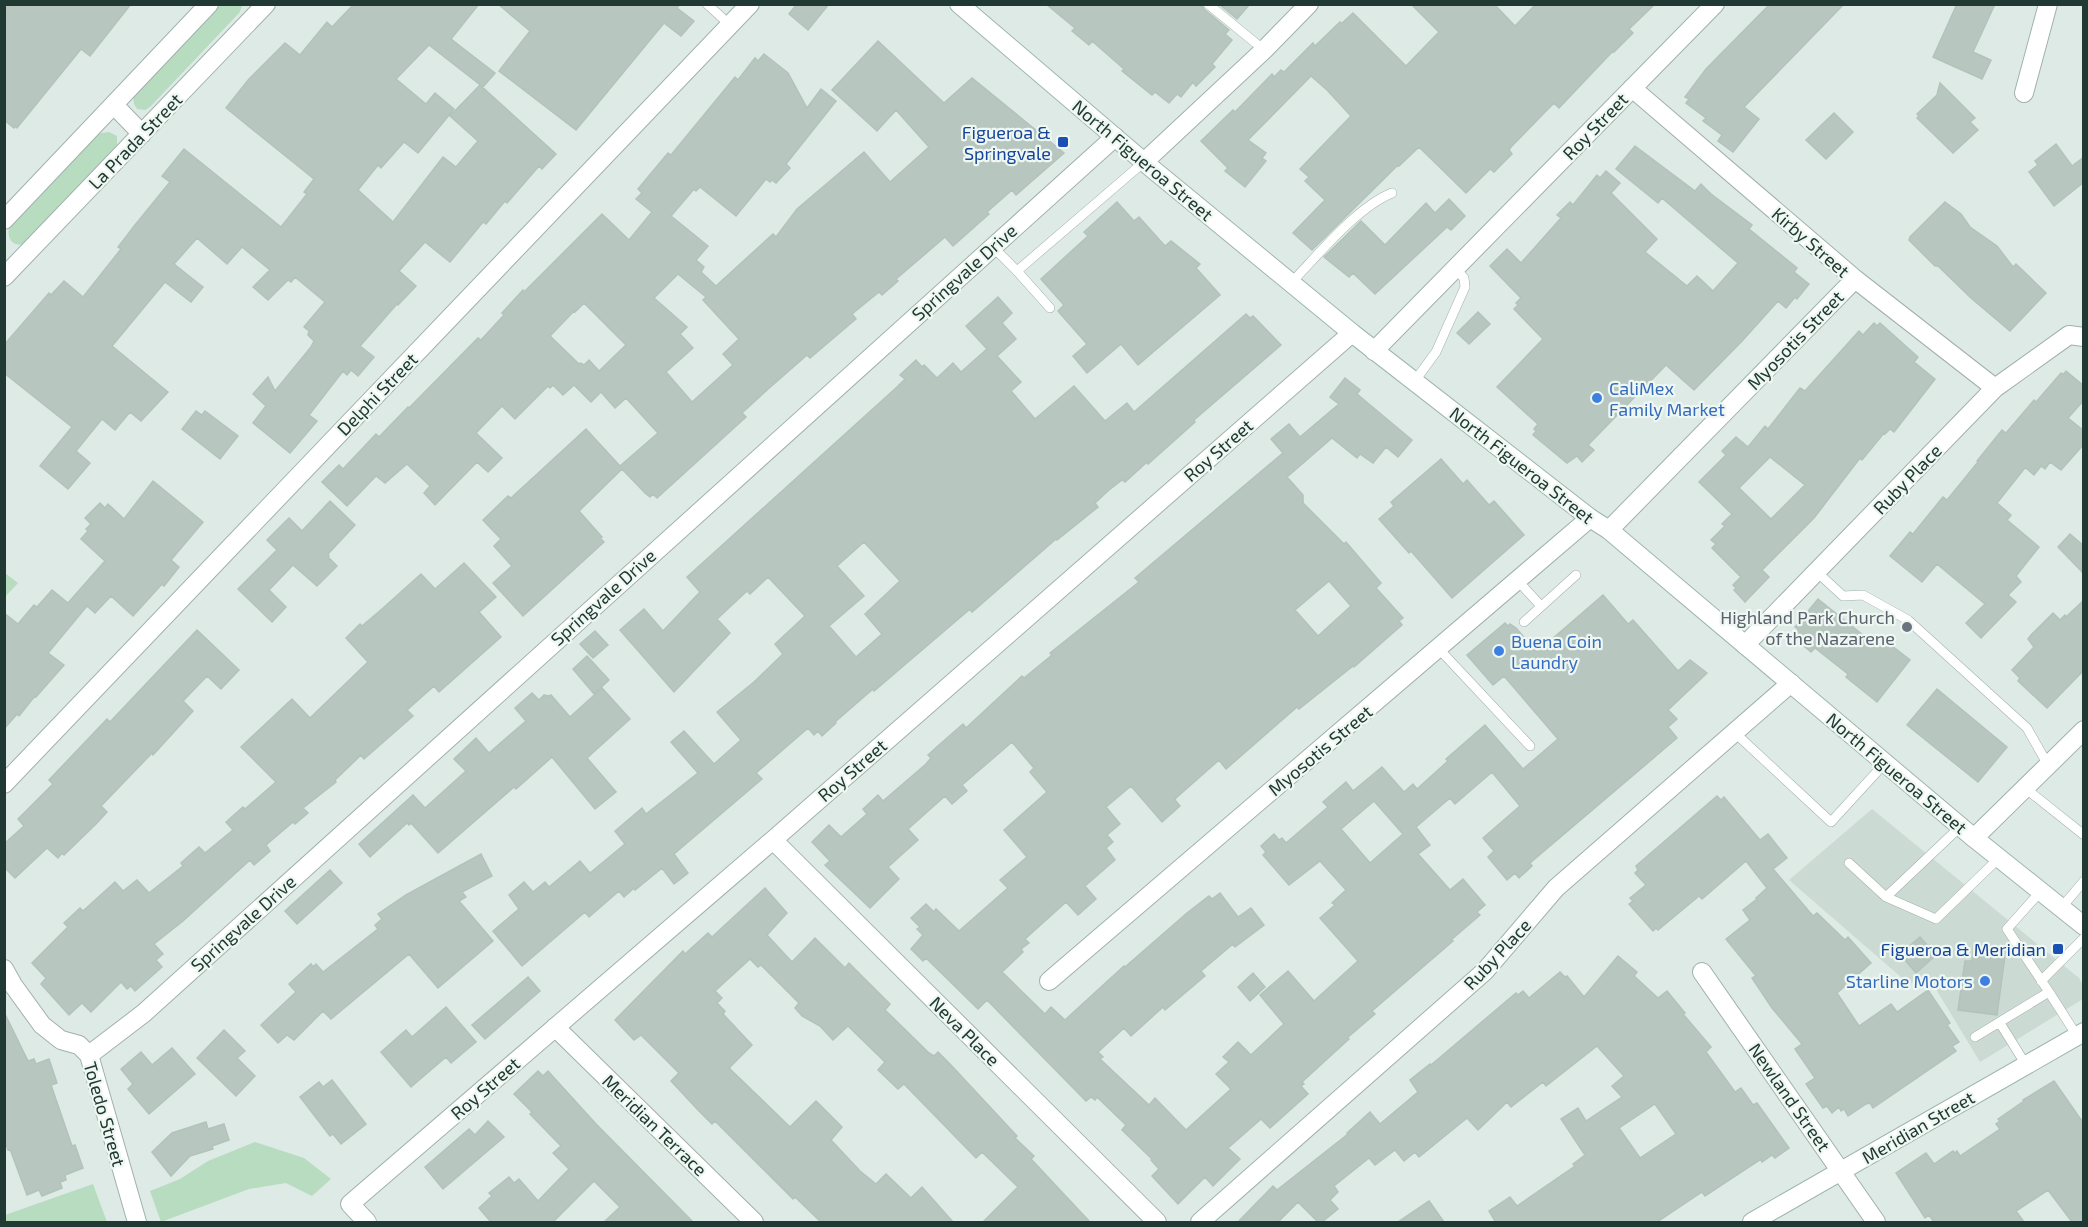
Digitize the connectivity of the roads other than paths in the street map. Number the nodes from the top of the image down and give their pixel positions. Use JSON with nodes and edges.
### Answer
{"nodes":[{"id":1,"x":209,"y":4,"type":"edge"},
{"id":2,"x":266,"y":4,"type":"edge"},
{"id":3,"x":707,"y":4,"type":"edge"},
{"id":4,"x":750,"y":4,"type":"edge"},
{"id":5,"x":959,"y":4,"type":"edge"},
{"id":6,"x":1208,"y":4,"type":"edge"},
{"id":7,"x":1309,"y":4,"type":"edge"},
{"id":8,"x":1715,"y":4,"type":"edge"},
{"id":9,"x":2048,"y":4,"type":"edge"},
{"id":10,"x":730,"y":25,"type":"junction"},
{"id":11,"x":1264,"y":50,"type":"junction"},
{"id":12,"x":1632,"y":88,"type":"junction"},
{"id":13,"x":2024,"y":93,"type":"dead end"},
{"id":14,"x":114,"y":105,"type":"junction"},
{"id":15,"x":142,"y":134,"type":"junction"},
{"id":16,"x":1115,"y":136,"type":"junction"},
{"id":17,"x":1144,"y":162,"type":"junction"},
{"id":18,"x":1392,"y":192,"type":"dead end"},
{"id":19,"x":4,"y":220,"type":"edge"},
{"id":20,"x":992,"y":246,"type":"junction"},
{"id":21,"x":8,"y":268,"type":"edge"},
{"id":22,"x":1455,"y":268,"type":"junction"},
{"id":23,"x":1017,"y":271,"type":"junction"},
{"id":24,"x":1854,"y":279,"type":"junction"},
{"id":25,"x":1291,"y":283,"type":"junction"},
{"id":26,"x":1050,"y":308,"type":"dead end"},
{"id":27,"x":1352,"y":333,"type":"junction"},
{"id":28,"x":2084,"y":337,"type":"edge"},
{"id":29,"x":1374,"y":351,"type":"junction"},
{"id":30,"x":1414,"y":382,"type":"junction"},
{"id":31,"x":1995,"y":388,"type":"junction"},
{"id":32,"x":1590,"y":518,"type":"junction"},
{"id":33,"x":1609,"y":530,"type":"junction"},
{"id":34,"x":1817,"y":572,"type":"junction"},
{"id":35,"x":1576,"y":575,"type":"dead end"},
{"id":36,"x":1518,"y":581,"type":"junction"},
{"id":37,"x":1541,"y":606,"type":"junction"},
{"id":38,"x":1524,"y":622,"type":"dead end"},
{"id":39,"x":1745,"y":645,"type":"junction"},
{"id":40,"x":1439,"y":649,"type":"junction"},
{"id":41,"x":1791,"y":683,"type":"junction"},
{"id":42,"x":2084,"y":730,"type":"edge"},
{"id":43,"x":1734,"y":732,"type":"junction"},
{"id":44,"x":1530,"y":746,"type":"dead end"},
{"id":45,"x":1885,"y":763,"type":"junction"},
{"id":46,"x":2048,"y":765,"type":"junction"},
{"id":47,"x":4,"y":784,"type":"edge"},
{"id":48,"x":2025,"y":788,"type":"junction"},
{"id":49,"x":1968,"y":832,"type":"junction"},
{"id":50,"x":2084,"y":835,"type":"edge"},
{"id":51,"x":773,"y":840,"type":"junction"},
{"id":52,"x":1999,"y":858,"type":"junction"},
{"id":53,"x":1849,"y":863,"type":"dead end"},
{"id":54,"x":2084,"y":881,"type":"edge"},
{"id":55,"x":2041,"y":891,"type":"junction"},
{"id":56,"x":1886,"y":897,"type":"junction"},
{"id":57,"x":2061,"y":908,"type":"junction"},
{"id":58,"x":2084,"y":926,"type":"edge"},
{"id":59,"x":2084,"y":938,"type":"edge"},
{"id":60,"x":4,"y":969,"type":"edge"},
{"id":61,"x":1702,"y":972,"type":"dead end"},
{"id":62,"x":1049,"y":981,"type":"dead end"},
{"id":63,"x":2041,"y":981,"type":"junction"},
{"id":64,"x":2049,"y":992,"type":"junction"},
{"id":65,"x":2000,"y":1023,"type":"junction"},
{"id":66,"x":555,"y":1028,"type":"junction"},
{"id":67,"x":2080,"y":1034,"type":"edge"},
{"id":68,"x":1975,"y":1037,"type":"dead end"},
{"id":69,"x":89,"y":1055,"type":"junction"},
{"id":70,"x":2026,"y":1065,"type":"junction"},
{"id":71,"x":1841,"y":1171,"type":"junction"},
{"id":72,"x":137,"y":1222,"type":"edge"},
{"id":73,"x":367,"y":1222,"type":"edge"},
{"id":74,"x":754,"y":1222,"type":"edge"},
{"id":75,"x":1157,"y":1222,"type":"edge"},
{"id":76,"x":1200,"y":1222,"type":"edge"},
{"id":77,"x":1752,"y":1222,"type":"edge"},
{"id":78,"x":1876,"y":1222,"type":"edge"}],
"edges":[{"from":1,"to":14,"type":"street"},
{"from":2,"to":15,"type":"street","name":"La Prada Street"},
{"from":3,"to":10,"type":"lane"},
{"from":4,"to":10,"type":"street","name":"Delphi Street"},
{"from":5,"to":16,"type":"street","name":"North Figueroa Street"},
{"from":6,"to":11,"type":"lane"},
{"from":7,"to":11,"type":"street"},
{"from":8,"to":12,"type":"street","name":"Roy Street"},
{"from":9,"to":13,"type":"street"},
{"from":10,"to":47,"type":"street","name":"Delphi Street"},
{"from":11,"to":17,"type":"street"},
{"from":12,"to":22,"type":"street","name":"Roy Street"},
{"from":12,"to":24,"type":"street","name":"Kirby Street"},
{"from":14,"to":15,"type":"street"},
{"from":14,"to":19,"type":"street"},
{"from":15,"to":21,"type":"street","name":"La Prada Street"},
{"from":16,"to":17,"type":"street","name":"North Figueroa Street"},
{"from":16,"to":20,"type":"street","name":"Springvale Drive"},
{"from":17,"to":23,"type":"lane"},
{"from":17,"to":25,"type":"street","name":"North Figueroa Street"},
{"from":18,"to":25,"type":"lane"},
{"from":20,"to":23,"type":"lane"},
{"from":20,"to":69,"type":"street","name":"Springvale Drive"},
{"from":22,"to":29,"type":"street","name":"Roy Street"},
{"from":22,"to":30,"type":"lane"},
{"from":23,"to":26,"type":"lane"},
{"from":24,"to":31,"type":"street","name":"Kirby Street"},
{"from":24,"to":33,"type":"street","name":"Myosotis Street"},
{"from":25,"to":27,"type":"street","name":"North Figueroa Street"},
{"from":27,"to":29,"type":"street","name":"North Figueroa Street"},
{"from":27,"to":51,"type":"street","name":"Roy Street"},
{"from":28,"to":31,"type":"street","name":"Ruby Place"},
{"from":29,"to":30,"type":"street","name":"North Figueroa Street"},
{"from":30,"to":32,"type":"street","name":"North Figueroa Street"},
{"from":31,"to":34,"type":"street","name":"Ruby Place"},
{"from":32,"to":33,"type":"street","name":"North Figueroa Street"},
{"from":32,"to":36,"type":"street","name":"Myosotis Street"},
{"from":33,"to":39,"type":"street","name":"North Figueroa Street"},
{"from":34,"to":39,"type":"street","name":"Ruby Place"},
{"from":34,"to":46,"type":"lane"},
{"from":35,"to":37,"type":"lane"},
{"from":36,"to":37,"type":"lane"},
{"from":36,"to":40,"type":"street","name":"Myosotis Street"},
{"from":37,"to":38,"type":"lane"},
{"from":39,"to":41,"type":"street","name":"North Figueroa Street"},
{"from":40,"to":44,"type":"lane"},
{"from":40,"to":62,"type":"street","name":"Myosotis Street"},
{"from":41,"to":43,"type":"street","name":"Ruby Place"},
{"from":41,"to":45,"type":"street","name":"North Figueroa Street"},
{"from":42,"to":46,"type":"street"},
{"from":43,"to":45,"type":"lane"},
{"from":43,"to":76,"type":"street","name":"Ruby Place"},
{"from":45,"to":49,"type":"street","name":"North Figueroa Street"},
{"from":46,"to":48,"type":"street"},
{"from":48,"to":49,"type":"street"},
{"from":48,"to":50,"type":"lane"},
{"from":49,"to":52,"type":"street","name":"North Figueroa Street"},
{"from":49,"to":56,"type":"lane"},
{"from":51,"to":66,"type":"street","name":"Roy Street"},
{"from":51,"to":75,"type":"street","name":"Neva Place"},
{"from":52,"to":55,"type":"street","name":"North Figueroa Street"},
{"from":52,"to":56,"type":"lane"},
{"from":53,"to":56,"type":"lane"},
{"from":54,"to":57,"type":"lane"},
{"from":55,"to":57,"type":"street","name":"North Figueroa Street"},
{"from":55,"to":63,"type":"lane"},
{"from":57,"to":58,"type":"street","name":"North Figueroa Street"},
{"from":59,"to":63,"type":"lane"},
{"from":60,"to":69,"type":"street","name":"Toledo Street"},
{"from":61,"to":71,"type":"street","name":"Newland Street"},
{"from":63,"to":64,"type":"lane"},
{"from":64,"to":65,"type":"lane"},
{"from":64,"to":67,"type":"lane"},
{"from":65,"to":68,"type":"lane"},
{"from":65,"to":70,"type":"lane"},
{"from":66,"to":73,"type":"street","name":"Roy Street"},
{"from":66,"to":74,"type":"street","name":"Meridian Terrace"},
{"from":67,"to":70,"type":"street","name":"Meridian Street"},
{"from":69,"to":72,"type":"street","name":"Toledo Street"},
{"from":70,"to":71,"type":"street","name":"Meridian Street"},
{"from":71,"to":77,"type":"street","name":"Meridian Street"},
{"from":71,"to":78,"type":"street","name":"Newland Street"}]}
